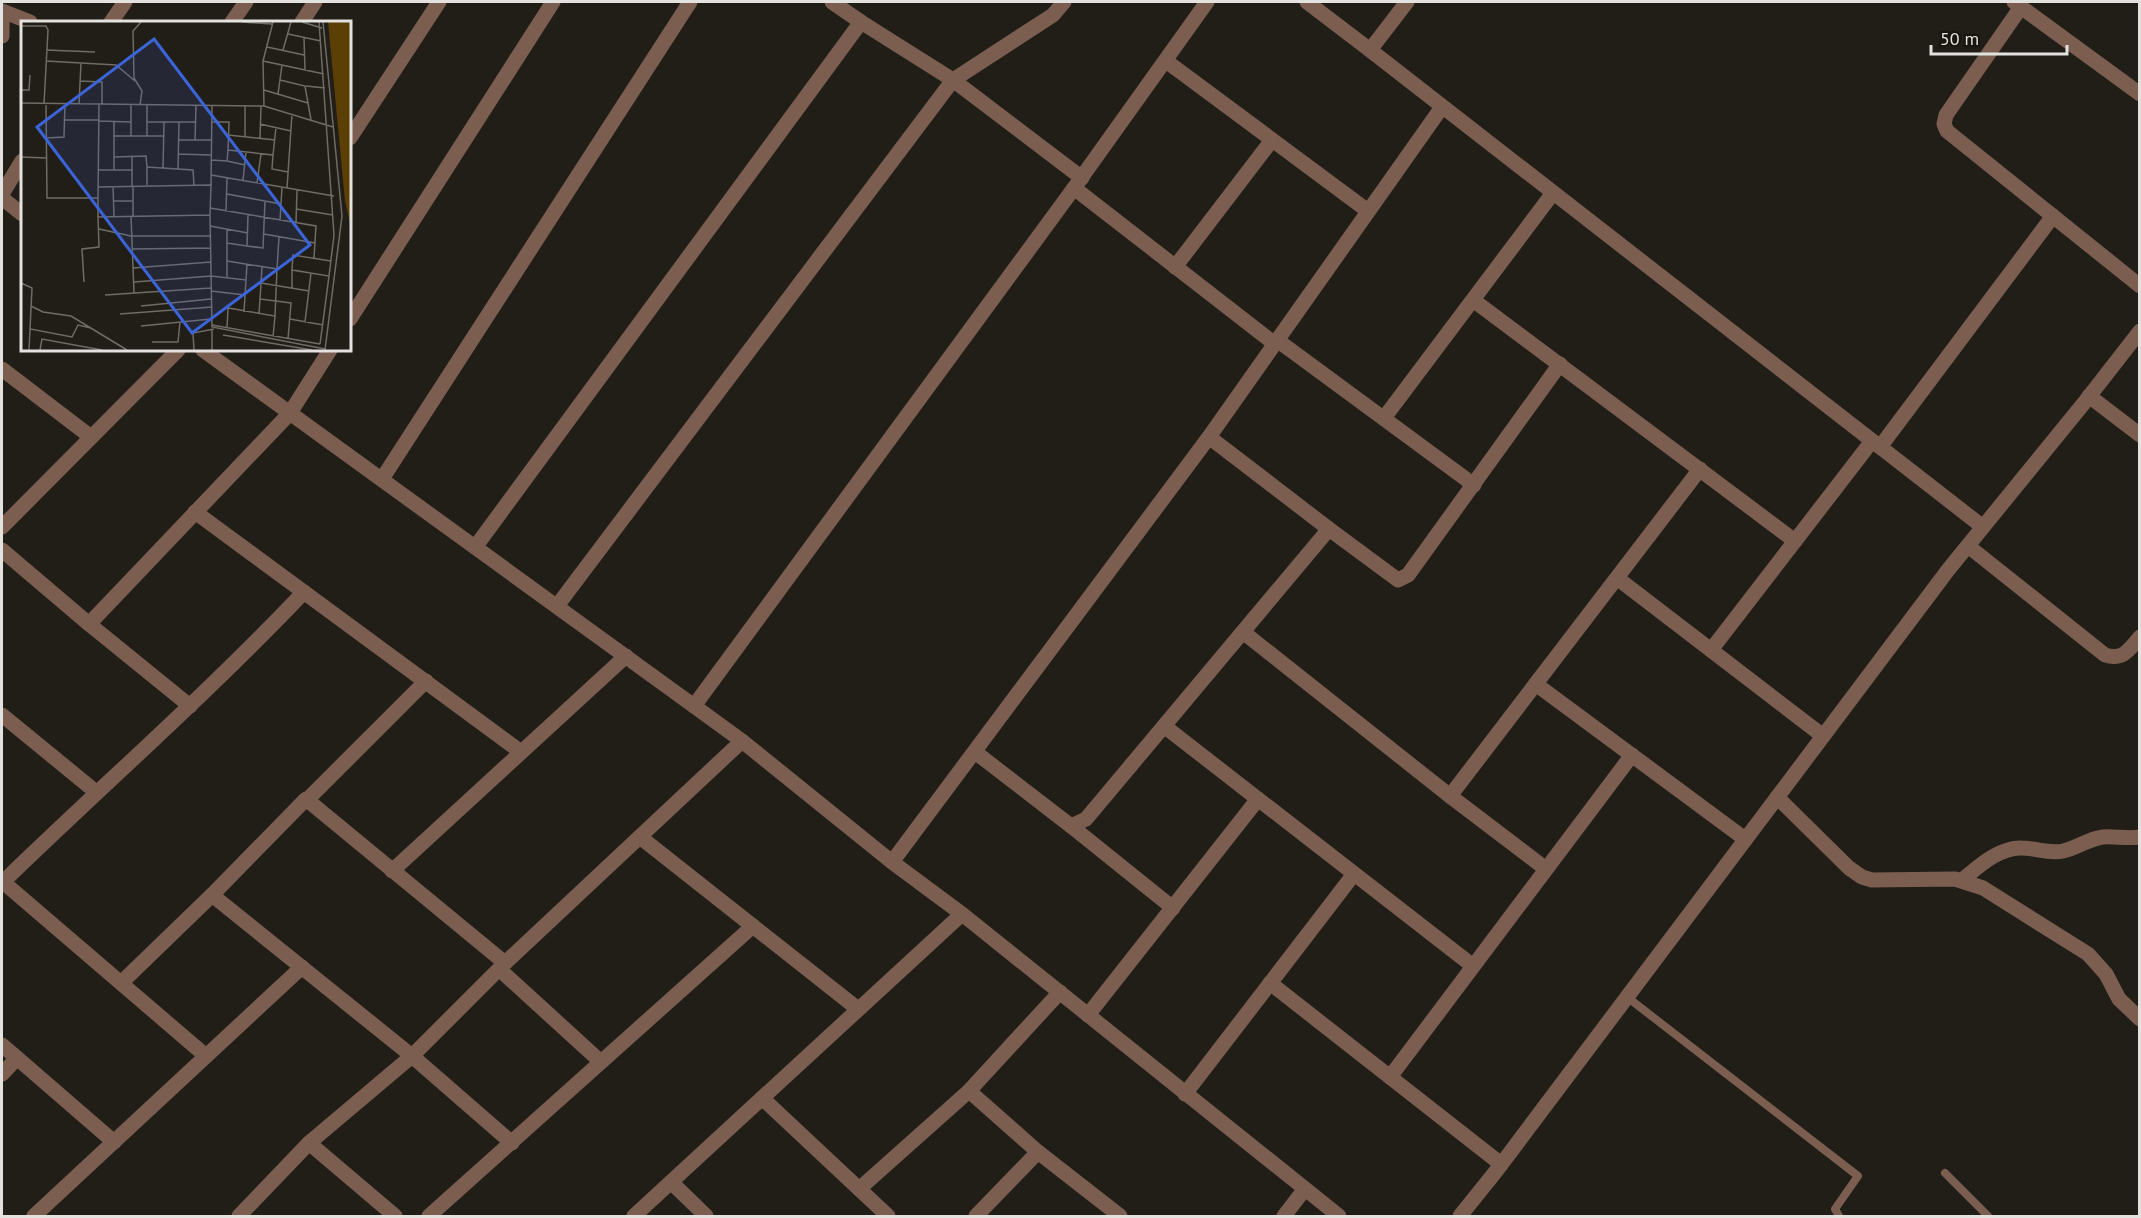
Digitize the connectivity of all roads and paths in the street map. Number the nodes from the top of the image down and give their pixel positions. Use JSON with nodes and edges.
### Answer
{"nodes":[{"id":1,"x":125,"y":2,"type":"edge"},
{"id":2,"x":246,"y":2,"type":"edge"},
{"id":3,"x":315,"y":2,"type":"edge"},
{"id":4,"x":439,"y":2,"type":"edge"},
{"id":5,"x":553,"y":2,"type":"edge"},
{"id":6,"x":690,"y":2,"type":"edge"},
{"id":7,"x":832,"y":2,"type":"edge"},
{"id":8,"x":1064,"y":2,"type":"edge"},
{"id":9,"x":1208,"y":2,"type":"edge"},
{"id":10,"x":1307,"y":2,"type":"edge"},
{"id":11,"x":1407,"y":2,"type":"edge"},
{"id":12,"x":2018,"y":4,"type":"edge"},
{"id":13,"x":2,"y":11,"type":"edge"},
{"id":14,"x":2,"y":18,"type":"edge"},
{"id":15,"x":27,"y":21,"type":"edge"},
{"id":16,"x":112,"y":21,"type":"edge"},
{"id":17,"x":233,"y":21,"type":"edge"},
{"id":18,"x":303,"y":21,"type":"edge"},
{"id":19,"x":861,"y":22,"type":"junction"},
{"id":20,"x":2,"y":36,"type":"edge"},
{"id":21,"x":1370,"y":50,"type":"junction"},
{"id":22,"x":1166,"y":61,"type":"junction"},
{"id":23,"x":953,"y":80,"type":"junction"},
{"id":24,"x":2139,"y":94,"type":"edge"},
{"id":25,"x":1442,"y":107,"type":"junction"},
{"id":26,"x":351,"y":136,"type":"edge"},
{"id":27,"x":1272,"y":140,"type":"junction"},
{"id":28,"x":21,"y":163,"type":"edge"},
{"id":29,"x":1078,"y":183,"type":"junction"},
{"id":30,"x":1552,"y":193,"type":"junction"},
{"id":31,"x":2,"y":196,"type":"edge"},
{"id":32,"x":1368,"y":211,"type":"junction"},
{"id":33,"x":21,"y":213,"type":"edge"},
{"id":34,"x":2053,"y":216,"type":"junction"},
{"id":35,"x":1175,"y":267,"type":"junction"},
{"id":36,"x":2139,"y":286,"type":"edge"},
{"id":37,"x":1473,"y":300,"type":"junction"},
{"id":38,"x":351,"y":317,"type":"edge"},
{"id":39,"x":2139,"y":331,"type":"edge"},
{"id":40,"x":1276,"y":342,"type":"junction"},
{"id":41,"x":177,"y":351,"type":"edge"},
{"id":42,"x":208,"y":351,"type":"edge"},
{"id":43,"x":329,"y":351,"type":"edge"},
{"id":44,"x":1560,"y":364,"type":"junction"},
{"id":45,"x":2,"y":369,"type":"edge"},
{"id":46,"x":2089,"y":396,"type":"junction"},
{"id":47,"x":290,"y":413,"type":"junction"},
{"id":48,"x":1384,"y":418,"type":"junction"},
{"id":49,"x":2139,"y":435,"type":"edge"},
{"id":50,"x":91,"y":437,"type":"junction"},
{"id":51,"x":1209,"y":437,"type":"junction"},
{"id":52,"x":1876,"y":444,"type":"junction"},
{"id":53,"x":1700,"y":469,"type":"junction"},
{"id":54,"x":382,"y":479,"type":"junction"},
{"id":55,"x":1474,"y":485,"type":"junction"},
{"id":56,"x":195,"y":512,"type":"junction"},
{"id":57,"x":2,"y":527,"type":"edge"},
{"id":58,"x":1983,"y":527,"type":"junction"},
{"id":59,"x":1329,"y":529,"type":"junction"},
{"id":60,"x":1795,"y":541,"type":"junction"},
{"id":61,"x":476,"y":546,"type":"junction"},
{"id":62,"x":1968,"y":546,"type":"junction"},
{"id":63,"x":2,"y":550,"type":"edge"},
{"id":64,"x":1617,"y":578,"type":"junction"},
{"id":65,"x":304,"y":592,"type":"junction"},
{"id":66,"x":557,"y":606,"type":"junction"},
{"id":67,"x":88,"y":624,"type":"junction"},
{"id":68,"x":1243,"y":632,"type":"junction"},
{"id":69,"x":2139,"y":637,"type":"edge"},
{"id":70,"x":1711,"y":650,"type":"junction"},
{"id":71,"x":626,"y":656,"type":"junction"},
{"id":72,"x":426,"y":681,"type":"junction"},
{"id":73,"x":1537,"y":685,"type":"junction"},
{"id":74,"x":190,"y":706,"type":"junction"},
{"id":75,"x":694,"y":706,"type":"junction"},
{"id":76,"x":2,"y":715,"type":"edge"},
{"id":77,"x":1164,"y":726,"type":"junction"},
{"id":78,"x":1823,"y":736,"type":"junction"},
{"id":79,"x":742,"y":741,"type":"junction"},
{"id":80,"x":521,"y":752,"type":"junction"},
{"id":81,"x":975,"y":752,"type":"junction"},
{"id":82,"x":1632,"y":755,"type":"junction"},
{"id":83,"x":96,"y":792,"type":"junction"},
{"id":84,"x":1450,"y":796,"type":"junction"},
{"id":85,"x":1777,"y":797,"type":"junction"},
{"id":86,"x":1258,"y":799,"type":"junction"},
{"id":87,"x":307,"y":800,"type":"junction"},
{"id":88,"x":1071,"y":826,"type":"junction"},
{"id":89,"x":640,"y":837,"type":"junction"},
{"id":90,"x":2139,"y":837,"type":"edge"},
{"id":91,"x":1745,"y":839,"type":"junction"},
{"id":92,"x":892,"y":862,"type":"junction"},
{"id":93,"x":1546,"y":869,"type":"junction"},
{"id":94,"x":392,"y":871,"type":"junction"},
{"id":95,"x":1354,"y":874,"type":"junction"},
{"id":96,"x":1962,"y":880,"type":"junction"},
{"id":97,"x":2,"y":881,"type":"edge"},
{"id":98,"x":212,"y":895,"type":"junction"},
{"id":99,"x":1173,"y":908,"type":"junction"},
{"id":100,"x":962,"y":914,"type":"junction"},
{"id":101,"x":753,"y":926,"type":"junction"},
{"id":102,"x":502,"y":966,"type":"junction"},
{"id":103,"x":1473,"y":966,"type":"junction"},
{"id":104,"x":302,"y":967,"type":"junction"},
{"id":105,"x":121,"y":983,"type":"junction"},
{"id":106,"x":1270,"y":983,"type":"junction"},
{"id":107,"x":1060,"y":992,"type":"junction"},
{"id":108,"x":1627,"y":997,"type":"junction"},
{"id":109,"x":858,"y":1009,"type":"junction"},
{"id":110,"x":1088,"y":1015,"type":"junction"},
{"id":111,"x":2139,"y":1019,"type":"edge"},
{"id":112,"x":2,"y":1045,"type":"edge"},
{"id":113,"x":206,"y":1056,"type":"junction"},
{"id":114,"x":412,"y":1056,"type":"junction"},
{"id":115,"x":17,"y":1058,"type":"junction"},
{"id":116,"x":601,"y":1062,"type":"junction"},
{"id":117,"x":2,"y":1074,"type":"edge"},
{"id":118,"x":1390,"y":1077,"type":"junction"},
{"id":119,"x":969,"y":1091,"type":"junction"},
{"id":120,"x":1185,"y":1094,"type":"junction"},
{"id":121,"x":762,"y":1098,"type":"junction"},
{"id":122,"x":114,"y":1142,"type":"junction"},
{"id":123,"x":309,"y":1143,"type":"junction"},
{"id":124,"x":512,"y":1143,"type":"junction"},
{"id":125,"x":1038,"y":1152,"type":"junction"},
{"id":126,"x":1501,"y":1164,"type":"junction"},
{"id":127,"x":1945,"y":1173,"type":"dead end"},
{"id":128,"x":671,"y":1182,"type":"junction"},
{"id":129,"x":859,"y":1190,"type":"junction"},
{"id":130,"x":1304,"y":1190,"type":"junction"},
{"id":131,"x":34,"y":1216,"type":"edge"},
{"id":132,"x":240,"y":1216,"type":"edge"},
{"id":133,"x":395,"y":1216,"type":"edge"},
{"id":134,"x":429,"y":1216,"type":"edge"},
{"id":135,"x":634,"y":1216,"type":"edge"},
{"id":136,"x":706,"y":1216,"type":"edge"},
{"id":137,"x":888,"y":1216,"type":"edge"},
{"id":138,"x":976,"y":1216,"type":"edge"},
{"id":139,"x":1120,"y":1216,"type":"edge"},
{"id":140,"x":1284,"y":1216,"type":"edge"},
{"id":141,"x":1340,"y":1216,"type":"edge"},
{"id":142,"x":1460,"y":1216,"type":"edge"},
{"id":143,"x":1839,"y":1216,"type":"edge"},
{"id":144,"x":1988,"y":1216,"type":"edge"}],
"edges":[{"from":1,"to":16,"type":"street"},
{"from":2,"to":17,"type":"street"},
{"from":3,"to":18,"type":"street"},
{"from":4,"to":26,"type":"street"},
{"from":5,"to":38,"type":"street"},
{"from":6,"to":54,"type":"street"},
{"from":7,"to":19,"type":"street"},
{"from":8,"to":23,"type":"street"},
{"from":9,"to":22,"type":"street"},
{"from":10,"to":21,"type":"street"},
{"from":11,"to":21,"type":"street"},
{"from":12,"to":24,"type":"street"},
{"from":12,"to":34,"type":"street"},
{"from":13,"to":15,"type":"street"},
{"from":14,"to":20,"type":"street"},
{"from":19,"to":23,"type":"street"},
{"from":19,"to":61,"type":"street"},
{"from":21,"to":25,"type":"street"},
{"from":22,"to":27,"type":"street"},
{"from":22,"to":29,"type":"street"},
{"from":23,"to":29,"type":"street"},
{"from":23,"to":66,"type":"street"},
{"from":25,"to":30,"type":"street"},
{"from":25,"to":32,"type":"street"},
{"from":27,"to":32,"type":"street"},
{"from":27,"to":35,"type":"street"},
{"from":28,"to":31,"type":"street"},
{"from":29,"to":35,"type":"street"},
{"from":29,"to":75,"type":"street"},
{"from":30,"to":37,"type":"street"},
{"from":30,"to":52,"type":"street"},
{"from":31,"to":33,"type":"street"},
{"from":32,"to":40,"type":"street"},
{"from":34,"to":36,"type":"street"},
{"from":34,"to":52,"type":"street"},
{"from":35,"to":40,"type":"street"},
{"from":37,"to":44,"type":"street"},
{"from":37,"to":48,"type":"street"},
{"from":39,"to":46,"type":"street"},
{"from":40,"to":48,"type":"street"},
{"from":40,"to":51,"type":"street"},
{"from":41,"to":50,"type":"street"},
{"from":42,"to":47,"type":"street"},
{"from":43,"to":47,"type":"street"},
{"from":44,"to":53,"type":"street"},
{"from":44,"to":55,"type":"street"},
{"from":45,"to":50,"type":"street"},
{"from":46,"to":49,"type":"street"},
{"from":46,"to":58,"type":"street"},
{"from":47,"to":54,"type":"street"},
{"from":47,"to":56,"type":"street"},
{"from":48,"to":55,"type":"street"},
{"from":50,"to":57,"type":"street"},
{"from":51,"to":59,"type":"street"},
{"from":51,"to":81,"type":"street"},
{"from":52,"to":58,"type":"street"},
{"from":52,"to":60,"type":"street"},
{"from":53,"to":60,"type":"street"},
{"from":53,"to":64,"type":"street"},
{"from":54,"to":61,"type":"street"},
{"from":55,"to":59,"type":"street"},
{"from":56,"to":65,"type":"street"},
{"from":56,"to":67,"type":"street"},
{"from":58,"to":62,"type":"street"},
{"from":59,"to":68,"type":"street"},
{"from":60,"to":70,"type":"street"},
{"from":61,"to":66,"type":"street"},
{"from":62,"to":69,"type":"street"},
{"from":62,"to":78,"type":"street"},
{"from":63,"to":67,"type":"street"},
{"from":64,"to":70,"type":"street"},
{"from":64,"to":73,"type":"street"},
{"from":65,"to":72,"type":"street"},
{"from":65,"to":74,"type":"street"},
{"from":66,"to":71,"type":"street"},
{"from":67,"to":74,"type":"street"},
{"from":68,"to":77,"type":"street"},
{"from":68,"to":84,"type":"street"},
{"from":70,"to":78,"type":"street"},
{"from":71,"to":75,"type":"street"},
{"from":71,"to":80,"type":"street"},
{"from":72,"to":80,"type":"street"},
{"from":72,"to":87,"type":"street"},
{"from":73,"to":82,"type":"street"},
{"from":73,"to":84,"type":"street"},
{"from":74,"to":83,"type":"street"},
{"from":75,"to":79,"type":"street"},
{"from":76,"to":83,"type":"street"},
{"from":77,"to":86,"type":"street"},
{"from":77,"to":88,"type":"street"},
{"from":78,"to":85,"type":"street"},
{"from":79,"to":89,"type":"street"},
{"from":79,"to":92,"type":"street"},
{"from":80,"to":94,"type":"street"},
{"from":81,"to":88,"type":"street"},
{"from":81,"to":92,"type":"street"},
{"from":82,"to":91,"type":"street"},
{"from":82,"to":93,"type":"street"},
{"from":83,"to":97,"type":"street"},
{"from":84,"to":93,"type":"street"},
{"from":85,"to":91,"type":"street"},
{"from":85,"to":96,"type":"street"},
{"from":86,"to":95,"type":"street"},
{"from":86,"to":99,"type":"street"},
{"from":87,"to":94,"type":"street"},
{"from":87,"to":98,"type":"street"},
{"from":88,"to":99,"type":"street"},
{"from":89,"to":101,"type":"street"},
{"from":89,"to":102,"type":"street"},
{"from":90,"to":96,"type":"street"},
{"from":91,"to":108,"type":"street"},
{"from":92,"to":100,"type":"street"},
{"from":93,"to":103,"type":"street"},
{"from":94,"to":102,"type":"street"},
{"from":95,"to":103,"type":"street"},
{"from":95,"to":106,"type":"street"},
{"from":96,"to":111,"type":"street"},
{"from":97,"to":105,"type":"street"},
{"from":98,"to":104,"type":"street"},
{"from":98,"to":105,"type":"street"},
{"from":99,"to":110,"type":"street"},
{"from":100,"to":107,"type":"street"},
{"from":100,"to":109,"type":"street"},
{"from":101,"to":109,"type":"street"},
{"from":101,"to":116,"type":"street"},
{"from":102,"to":114,"type":"street"},
{"from":102,"to":116,"type":"street"},
{"from":103,"to":118,"type":"street"},
{"from":104,"to":113,"type":"street"},
{"from":104,"to":114,"type":"street"},
{"from":105,"to":113,"type":"street"},
{"from":106,"to":118,"type":"street"},
{"from":106,"to":120,"type":"street"},
{"from":107,"to":110,"type":"street"},
{"from":107,"to":119,"type":"street"},
{"from":108,"to":126,"type":"street"},
{"from":108,"to":143,"type":"lane"},
{"from":109,"to":121,"type":"street"},
{"from":110,"to":120,"type":"street"},
{"from":112,"to":115,"type":"street"},
{"from":113,"to":122,"type":"street"},
{"from":114,"to":123,"type":"street"},
{"from":114,"to":124,"type":"street"},
{"from":115,"to":117,"type":"street"},
{"from":115,"to":122,"type":"street"},
{"from":116,"to":124,"type":"street"},
{"from":118,"to":126,"type":"street"},
{"from":119,"to":125,"type":"street"},
{"from":119,"to":129,"type":"street"},
{"from":120,"to":130,"type":"street"},
{"from":121,"to":128,"type":"street"},
{"from":121,"to":129,"type":"street"},
{"from":122,"to":131,"type":"street"},
{"from":123,"to":132,"type":"street"},
{"from":123,"to":133,"type":"street"},
{"from":124,"to":134,"type":"street"},
{"from":125,"to":138,"type":"street"},
{"from":125,"to":139,"type":"street"},
{"from":126,"to":142,"type":"street"},
{"from":127,"to":144,"type":"lane"},
{"from":128,"to":135,"type":"street"},
{"from":128,"to":136,"type":"street"},
{"from":129,"to":137,"type":"street"},
{"from":130,"to":140,"type":"street"},
{"from":130,"to":141,"type":"street"}]}
